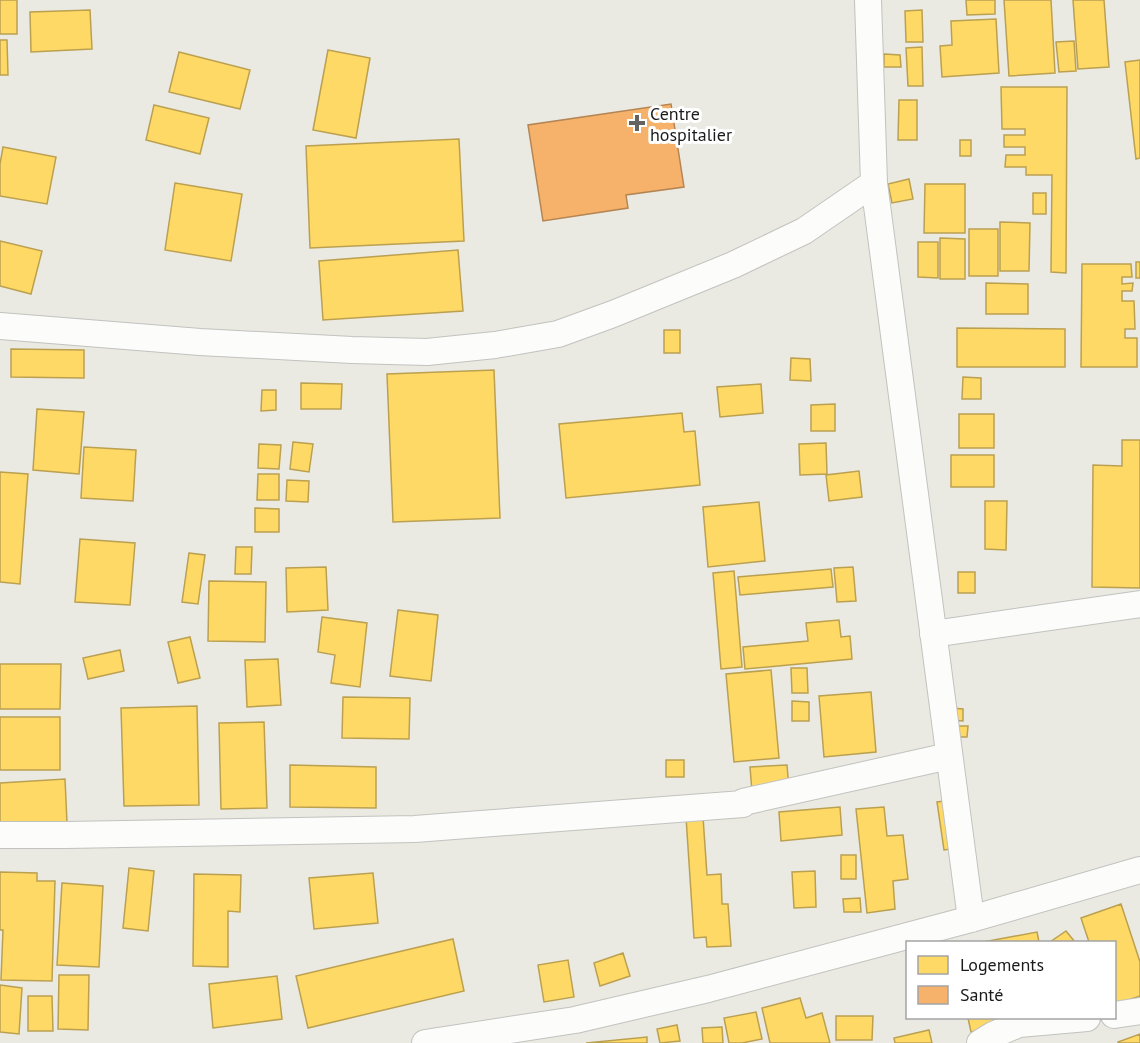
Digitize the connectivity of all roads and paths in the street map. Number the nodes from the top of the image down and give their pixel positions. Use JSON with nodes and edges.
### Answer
{"nodes":[{"id":1,"x":868,"y":0,"type":"edge"},
{"id":2,"x":873,"y":183,"type":"junction"},
{"id":3,"x":0,"y":326,"type":"edge"},
{"id":4,"x":1140,"y":604,"type":"edge"},
{"id":5,"x":933,"y":634,"type":"junction"},
{"id":6,"x":949,"y":758,"type":"junction"},
{"id":7,"x":0,"y":835,"type":"edge"},
{"id":8,"x":1140,"y":870,"type":"edge"},
{"id":9,"x":971,"y":920,"type":"junction"},
{"id":10,"x":1140,"y":1011,"type":"edge"},
{"id":11,"x":1116,"y":1015,"type":"edge"},
{"id":12,"x":1068,"y":1019,"type":"edge"},
{"id":13,"x":425,"y":1043,"type":"edge"},
{"id":14,"x":980,"y":1043,"type":"edge"}],
"edges":[{"from":1,"to":2,"type":"street"},
{"from":2,"to":3,"type":"street"},
{"from":2,"to":5,"type":"street"},
{"from":4,"to":5,"type":"street"},
{"from":5,"to":6,"type":"street"},
{"from":6,"to":7,"type":"street"},
{"from":6,"to":9,"type":"street"},
{"from":8,"to":9,"type":"street"},
{"from":9,"to":13,"type":"street"},
{"from":10,"to":11,"type":"street"},
{"from":12,"to":14,"type":"street"}]}
